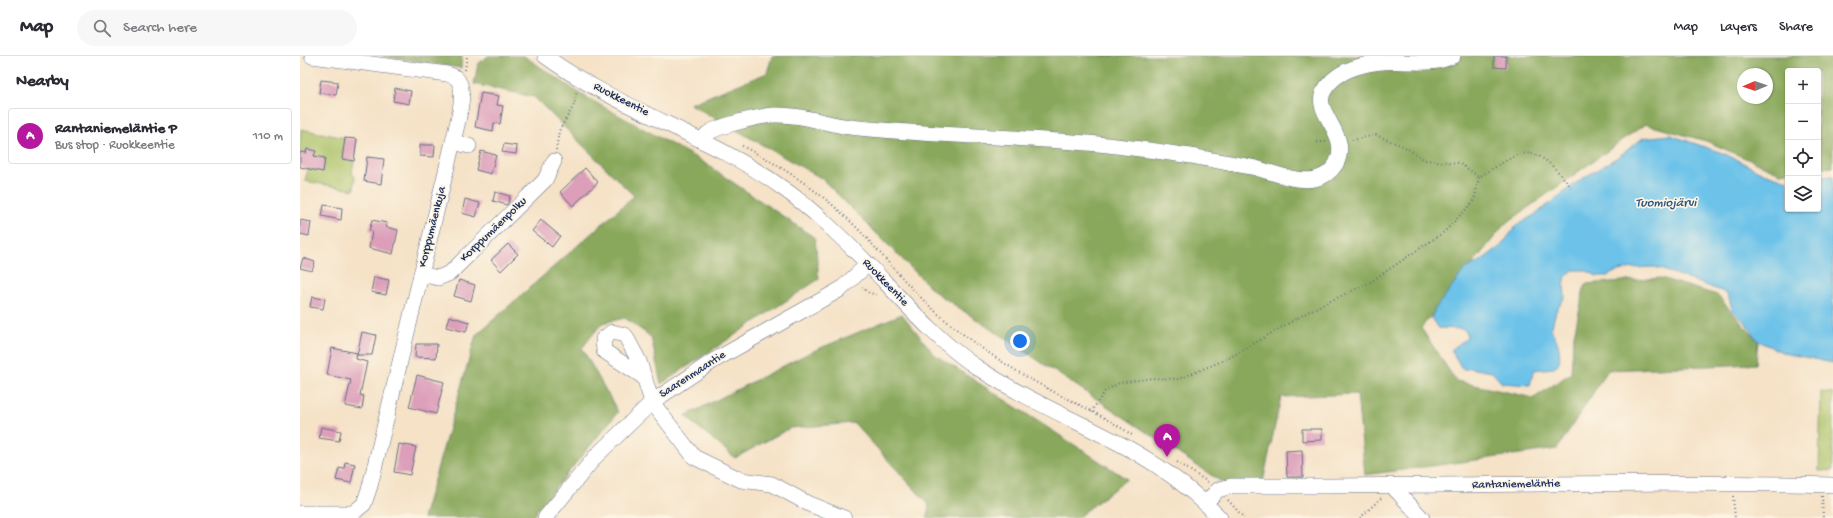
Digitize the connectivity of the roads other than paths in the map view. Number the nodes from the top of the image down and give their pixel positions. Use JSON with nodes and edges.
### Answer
{"nodes":[{"id":1,"x":312,"y":56,"type":"edge"},
{"id":2,"x":545,"y":56,"type":"edge"},
{"id":3,"x":1453,"y":56,"type":"edge"},
{"id":4,"x":702,"y":141,"type":"junction"},
{"id":5,"x":453,"y":142,"type":"junction"},
{"id":6,"x":469,"y":146,"type":"dead end"},
{"id":7,"x":554,"y":161,"type":"road end"},
{"id":8,"x":868,"y":264,"type":"junction"},
{"id":9,"x":422,"y":274,"type":"junction"},
{"id":10,"x":645,"y":378,"type":"dead end"},
{"id":11,"x":652,"y":402,"type":"junction"},
{"id":12,"x":1833,"y":484,"type":"edge"},
{"id":13,"x":1394,"y":487,"type":"junction"},
{"id":14,"x":1205,"y":503,"type":"junction"},
{"id":15,"x":300,"y":513,"type":"edge"},
{"id":16,"x":545,"y":518,"type":"edge"},
{"id":17,"x":844,"y":518,"type":"edge"},
{"id":18,"x":1220,"y":518,"type":"edge"},
{"id":19,"x":1422,"y":518,"type":"edge"}],
"edges":[{"from":1,"to":5,"type":"street","name":"Korppumäenkuja"},
{"from":2,"to":4,"type":"street","name":"Ruokkeentie"},
{"from":3,"to":4,"type":"street"},
{"from":4,"to":8,"type":"street","name":"Ruokkeentie"},
{"from":5,"to":6,"type":"street"},
{"from":5,"to":9,"type":"street","name":"Korppumäenkuja"},
{"from":7,"to":9,"type":"street","name":"Korppumäenpolku"},
{"from":8,"to":11,"type":"street","name":"Saarenmaantie"},
{"from":8,"to":14,"type":"street","name":"Ruokkeentie"},
{"from":9,"to":15,"type":"street","name":"Korppumäenkuja"},
{"from":10,"to":11,"type":"street"},
{"from":11,"to":16,"type":"street","name":"Saarenmaantie"},
{"from":11,"to":17,"type":"street"},
{"from":12,"to":13,"type":"street","name":"Rantaniemeläntie"},
{"from":13,"to":14,"type":"street","name":"Rantaniemeläntie"},
{"from":13,"to":19,"type":"street"},
{"from":14,"to":18,"type":"street","name":"Ruokkeentie"}]}
